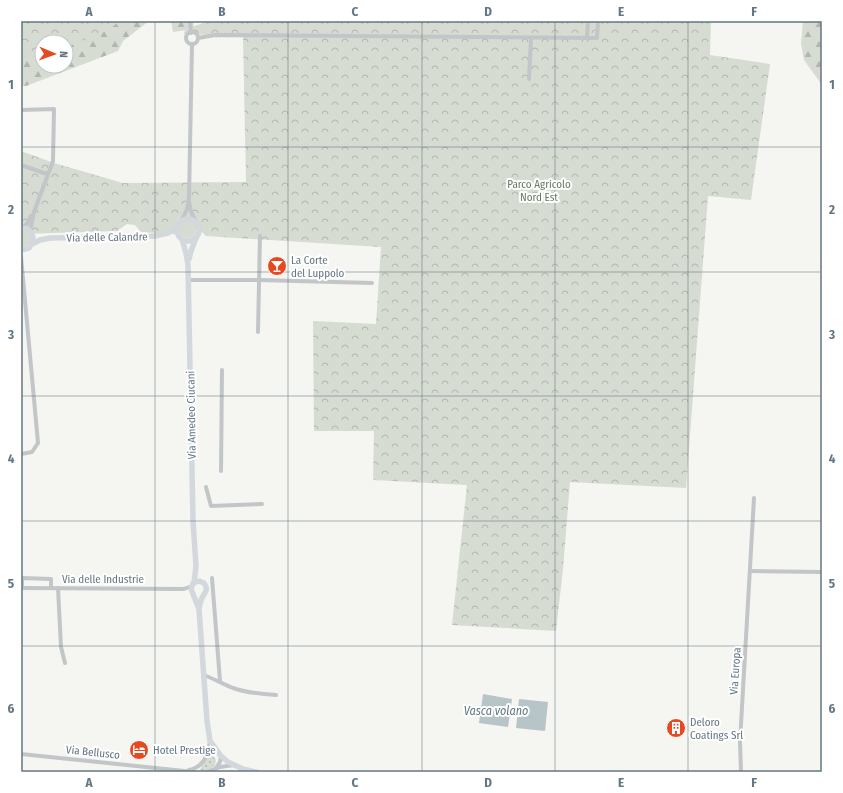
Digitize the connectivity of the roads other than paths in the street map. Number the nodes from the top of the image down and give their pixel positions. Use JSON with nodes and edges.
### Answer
{"nodes":[{"id":1,"x":190,"y":21,"type":"edge"},
{"id":2,"x":588,"y":21,"type":"edge"},
{"id":3,"x":598,"y":21,"type":"edge"},
{"id":4,"x":191,"y":33,"type":"junction"},
{"id":5,"x":198,"y":38,"type":"junction"},
{"id":6,"x":531,"y":38,"type":"junction"},
{"id":7,"x":587,"y":38,"type":"junction"},
{"id":8,"x":192,"y":44,"type":"junction"},
{"id":9,"x":529,"y":79,"type":"dead end"},
{"id":10,"x":21,"y":110,"type":"edge"},
{"id":11,"x":21,"y":164,"type":"edge"},
{"id":12,"x":47,"y":174,"type":"junction"},
{"id":13,"x":189,"y":198,"type":"junction"},
{"id":14,"x":34,"y":212,"type":"junction"},
{"id":15,"x":196,"y":222,"type":"junction"},
{"id":16,"x":180,"y":224,"type":"junction"},
{"id":17,"x":21,"y":228,"type":"edge"},
{"id":18,"x":30,"y":232,"type":"junction"},
{"id":19,"x":164,"y":234,"type":"junction"},
{"id":20,"x":260,"y":236,"type":"dead end"},
{"id":21,"x":50,"y":238,"type":"junction"},
{"id":22,"x":181,"y":238,"type":"junction"},
{"id":23,"x":196,"y":238,"type":"junction"},
{"id":24,"x":32,"y":244,"type":"junction"},
{"id":25,"x":23,"y":250,"type":"edge"},
{"id":26,"x":21,"y":257,"type":"edge"},
{"id":27,"x":22,"y":265,"type":"junction"},
{"id":28,"x":188,"y":265,"type":"junction"},
{"id":29,"x":189,"y":280,"type":"junction"},
{"id":30,"x":259,"y":280,"type":"junction"},
{"id":31,"x":372,"y":283,"type":"dead end"},
{"id":32,"x":258,"y":332,"type":"dead end"},
{"id":33,"x":222,"y":370,"type":"dead end"},
{"id":34,"x":21,"y":454,"type":"edge"},
{"id":35,"x":222,"y":471,"type":"dead end"},
{"id":36,"x":206,"y":487,"type":"dead end"},
{"id":37,"x":754,"y":498,"type":"dead end"},
{"id":38,"x":262,"y":504,"type":"dead end"},
{"id":39,"x":196,"y":566,"type":"junction"},
{"id":40,"x":750,"y":571,"type":"junction"},
{"id":41,"x":822,"y":572,"type":"edge"},
{"id":42,"x":212,"y":578,"type":"dead end"},
{"id":43,"x":202,"y":582,"type":"junction"},
{"id":44,"x":22,"y":588,"type":"edge"},
{"id":45,"x":51,"y":588,"type":"junction"},
{"id":46,"x":58,"y":588,"type":"junction"},
{"id":47,"x":193,"y":589,"type":"junction"},
{"id":48,"x":203,"y":596,"type":"junction"},
{"id":49,"x":199,"y":609,"type":"junction"},
{"id":50,"x":65,"y":663,"type":"dead end"},
{"id":51,"x":204,"y":675,"type":"junction"},
{"id":52,"x":220,"y":681,"type":"junction"},
{"id":53,"x":276,"y":695,"type":"dead end"},
{"id":54,"x":210,"y":741,"type":"junction"},
{"id":55,"x":21,"y":754,"type":"edge"},
{"id":56,"x":220,"y":756,"type":"junction"},
{"id":57,"x":234,"y":765,"type":"junction"},
{"id":58,"x":216,"y":769,"type":"junction"},
{"id":59,"x":170,"y":770,"type":"edge"},
{"id":60,"x":177,"y":771,"type":"edge"},
{"id":61,"x":186,"y":771,"type":"junction"},
{"id":62,"x":194,"y":772,"type":"edge"},
{"id":63,"x":207,"y":772,"type":"edge"},
{"id":64,"x":256,"y":772,"type":"edge"},
{"id":65,"x":741,"y":772,"type":"edge"}],
"edges":[{"from":1,"to":4,"type":"street"},
{"from":2,"to":7,"type":"street"},
{"from":3,"to":7,"type":"street"},
{"from":4,"to":5,"type":"street"},
{"from":4,"to":8,"type":"street"},
{"from":5,"to":6,"type":"street"},
{"from":5,"to":8,"type":"street"},
{"from":6,"to":7,"type":"street"},
{"from":6,"to":9,"type":"street"},
{"from":8,"to":13,"type":"street","name":"Via Amedeo Ciucani"},
{"from":10,"to":12,"type":"street"},
{"from":11,"to":12,"type":"street"},
{"from":12,"to":14,"type":"street"},
{"from":13,"to":15,"type":"street","name":"Via Amedeo Ciucani"},
{"from":13,"to":16,"type":"street","name":"Via Amedeo Ciucani"},
{"from":14,"to":17,"type":"street"},
{"from":14,"to":18,"type":"street"},
{"from":15,"to":16,"type":"main road"},
{"from":15,"to":23,"type":"main road","name":"Via Amedeo Ciucani"},
{"from":16,"to":19,"type":"main road","name":"Via delle Calandre"},
{"from":16,"to":22,"type":"main road","name":"Via Amedeo Ciucani"},
{"from":17,"to":18,"type":"main road","name":"Via delle Calandre"},
{"from":18,"to":21,"type":"main road","name":"Via delle Calandre"},
{"from":18,"to":24,"type":"main road"},
{"from":19,"to":21,"type":"main road","name":"Via delle Calandre"},
{"from":19,"to":22,"type":"main road","name":"Via delle Calandre"},
{"from":20,"to":30,"type":"street"},
{"from":21,"to":24,"type":"main road","name":"Via delle Calandre"},
{"from":22,"to":23,"type":"main road"},
{"from":22,"to":28,"type":"main road","name":"Via Amedeo Ciucani"},
{"from":23,"to":28,"type":"main road","name":"Via Amedeo Ciucani"},
{"from":24,"to":25,"type":"main road","name":"Via delle Calandre"},
{"from":25,"to":27,"type":"street"},
{"from":26,"to":27,"type":"street"},
{"from":27,"to":34,"type":"street"},
{"from":28,"to":29,"type":"main road","name":"Via Amedeo Ciucani"},
{"from":29,"to":30,"type":"street"},
{"from":29,"to":39,"type":"main road","name":"Via Amedeo Ciucani"},
{"from":30,"to":31,"type":"street"},
{"from":30,"to":32,"type":"street"},
{"from":33,"to":35,"type":"street"},
{"from":36,"to":38,"type":"street"},
{"from":37,"to":40,"type":"street","name":"Via Europa"},
{"from":39,"to":43,"type":"main road","name":"Via Amedeo Ciucani"},
{"from":39,"to":47,"type":"main road","name":"Via Amedeo Ciucani"},
{"from":40,"to":41,"type":"street"},
{"from":40,"to":65,"type":"street","name":"Via Europa"},
{"from":42,"to":52,"type":"street"},
{"from":43,"to":47,"type":"main road"},
{"from":43,"to":48,"type":"main road","name":"Via Amedeo Ciucani"},
{"from":44,"to":45,"type":"street","name":"Via delle Industrie"},
{"from":44,"to":45,"type":"street"},
{"from":45,"to":46,"type":"street","name":"Via delle Industrie"},
{"from":46,"to":47,"type":"street","name":"Via delle Industrie"},
{"from":46,"to":50,"type":"street"},
{"from":47,"to":48,"type":"main road"},
{"from":47,"to":49,"type":"main road","name":"Via Amedeo Ciucani"},
{"from":48,"to":49,"type":"main road","name":"Via Amedeo Ciucani"},
{"from":49,"to":51,"type":"main road","name":"Via Amedeo Ciucani"},
{"from":51,"to":52,"type":"street"},
{"from":51,"to":54,"type":"main road","name":"Via Amedeo Ciucani"},
{"from":52,"to":53,"type":"street"},
{"from":54,"to":56,"type":"main road","name":"Via Amedeo Ciucani"},
{"from":54,"to":61,"type":"street"},
{"from":55,"to":59,"type":"street","name":"Via Bellusco"},
{"from":56,"to":57,"type":"main road"},
{"from":56,"to":58,"type":"street"},
{"from":57,"to":58,"type":"street"},
{"from":57,"to":64,"type":"main road"},
{"from":58,"to":63,"type":"street"},
{"from":59,"to":60,"type":"street","name":"Via Bellusco"},
{"from":60,"to":61,"type":"street","name":"Via Bellusco"},
{"from":61,"to":62,"type":"street","name":"Via Bellusco"}]}
